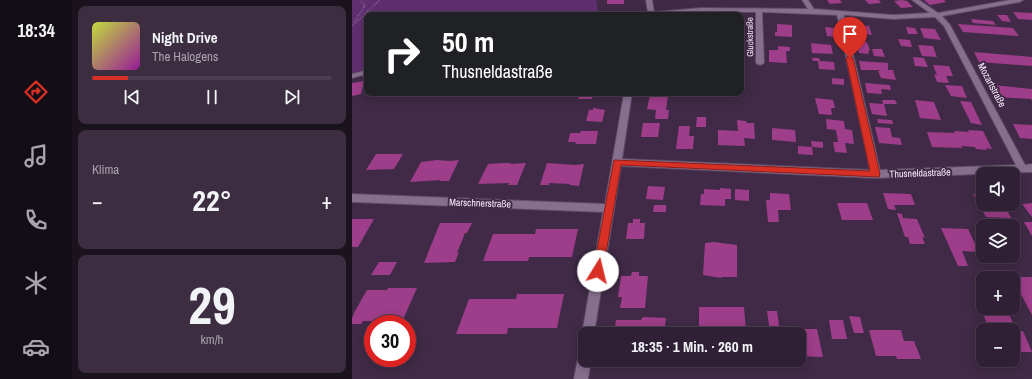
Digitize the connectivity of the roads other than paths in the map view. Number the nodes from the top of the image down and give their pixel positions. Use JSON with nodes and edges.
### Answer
{"nodes":[{"id":1,"x":649,"y":0,"type":"edge"},
{"id":2,"x":805,"y":0,"type":"edge"},
{"id":3,"x":914,"y":0,"type":"edge"},
{"id":4,"x":1020,"y":0,"type":"edge"},
{"id":5,"x":759,"y":10,"type":"junction"},
{"id":6,"x":812,"y":11,"type":"junction"},
{"id":7,"x":649,"y":12,"type":"edge"},
{"id":8,"x":675,"y":12,"type":"edge"},
{"id":9,"x":840,"y":14,"type":"junction"},
{"id":10,"x":937,"y":15,"type":"junction"},
{"id":11,"x":760,"y":63,"type":"dead end"},
{"id":12,"x":364,"y":73,"type":"edge"},
{"id":13,"x":352,"y":76,"type":"edge"},
{"id":14,"x":628,"y":96,"type":"edge"},
{"id":15,"x":617,"y":162,"type":"junction"},
{"id":16,"x":1028,"y":168,"type":"edge"},
{"id":17,"x":876,"y":174,"type":"junction"},
{"id":18,"x":352,"y":198,"type":"edge"},
{"id":19,"x":608,"y":208,"type":"junction"},
{"id":20,"x":589,"y":327,"type":"edge"},
{"id":21,"x":583,"y":367,"type":"edge"},
{"id":22,"x":581,"y":379,"type":"edge"}],
"edges":[{"from":1,"to":7,"type":"street"},
{"from":2,"to":6,"type":"street"},
{"from":3,"to":10,"type":"street","name":"Mozartstraße"},
{"from":4,"to":10,"type":"street"},
{"from":5,"to":6,"type":"street"},
{"from":5,"to":8,"type":"street"},
{"from":5,"to":11,"type":"street","name":"Gluckstraße"},
{"from":6,"to":9,"type":"street"},
{"from":9,"to":10,"type":"street"},
{"from":9,"to":17,"type":"street"},
{"from":10,"to":16,"type":"street","name":"Mozartstraße"},
{"from":12,"to":13,"type":"street"},
{"from":14,"to":15,"type":"street"},
{"from":15,"to":17,"type":"street","name":"Thusneldastraße"},
{"from":15,"to":19,"type":"street"},
{"from":16,"to":17,"type":"street","name":"Thusneldastraße"},
{"from":18,"to":19,"type":"street","name":"Marschnerstraße"},
{"from":19,"to":20,"type":"street"},
{"from":21,"to":22,"type":"street"}]}
